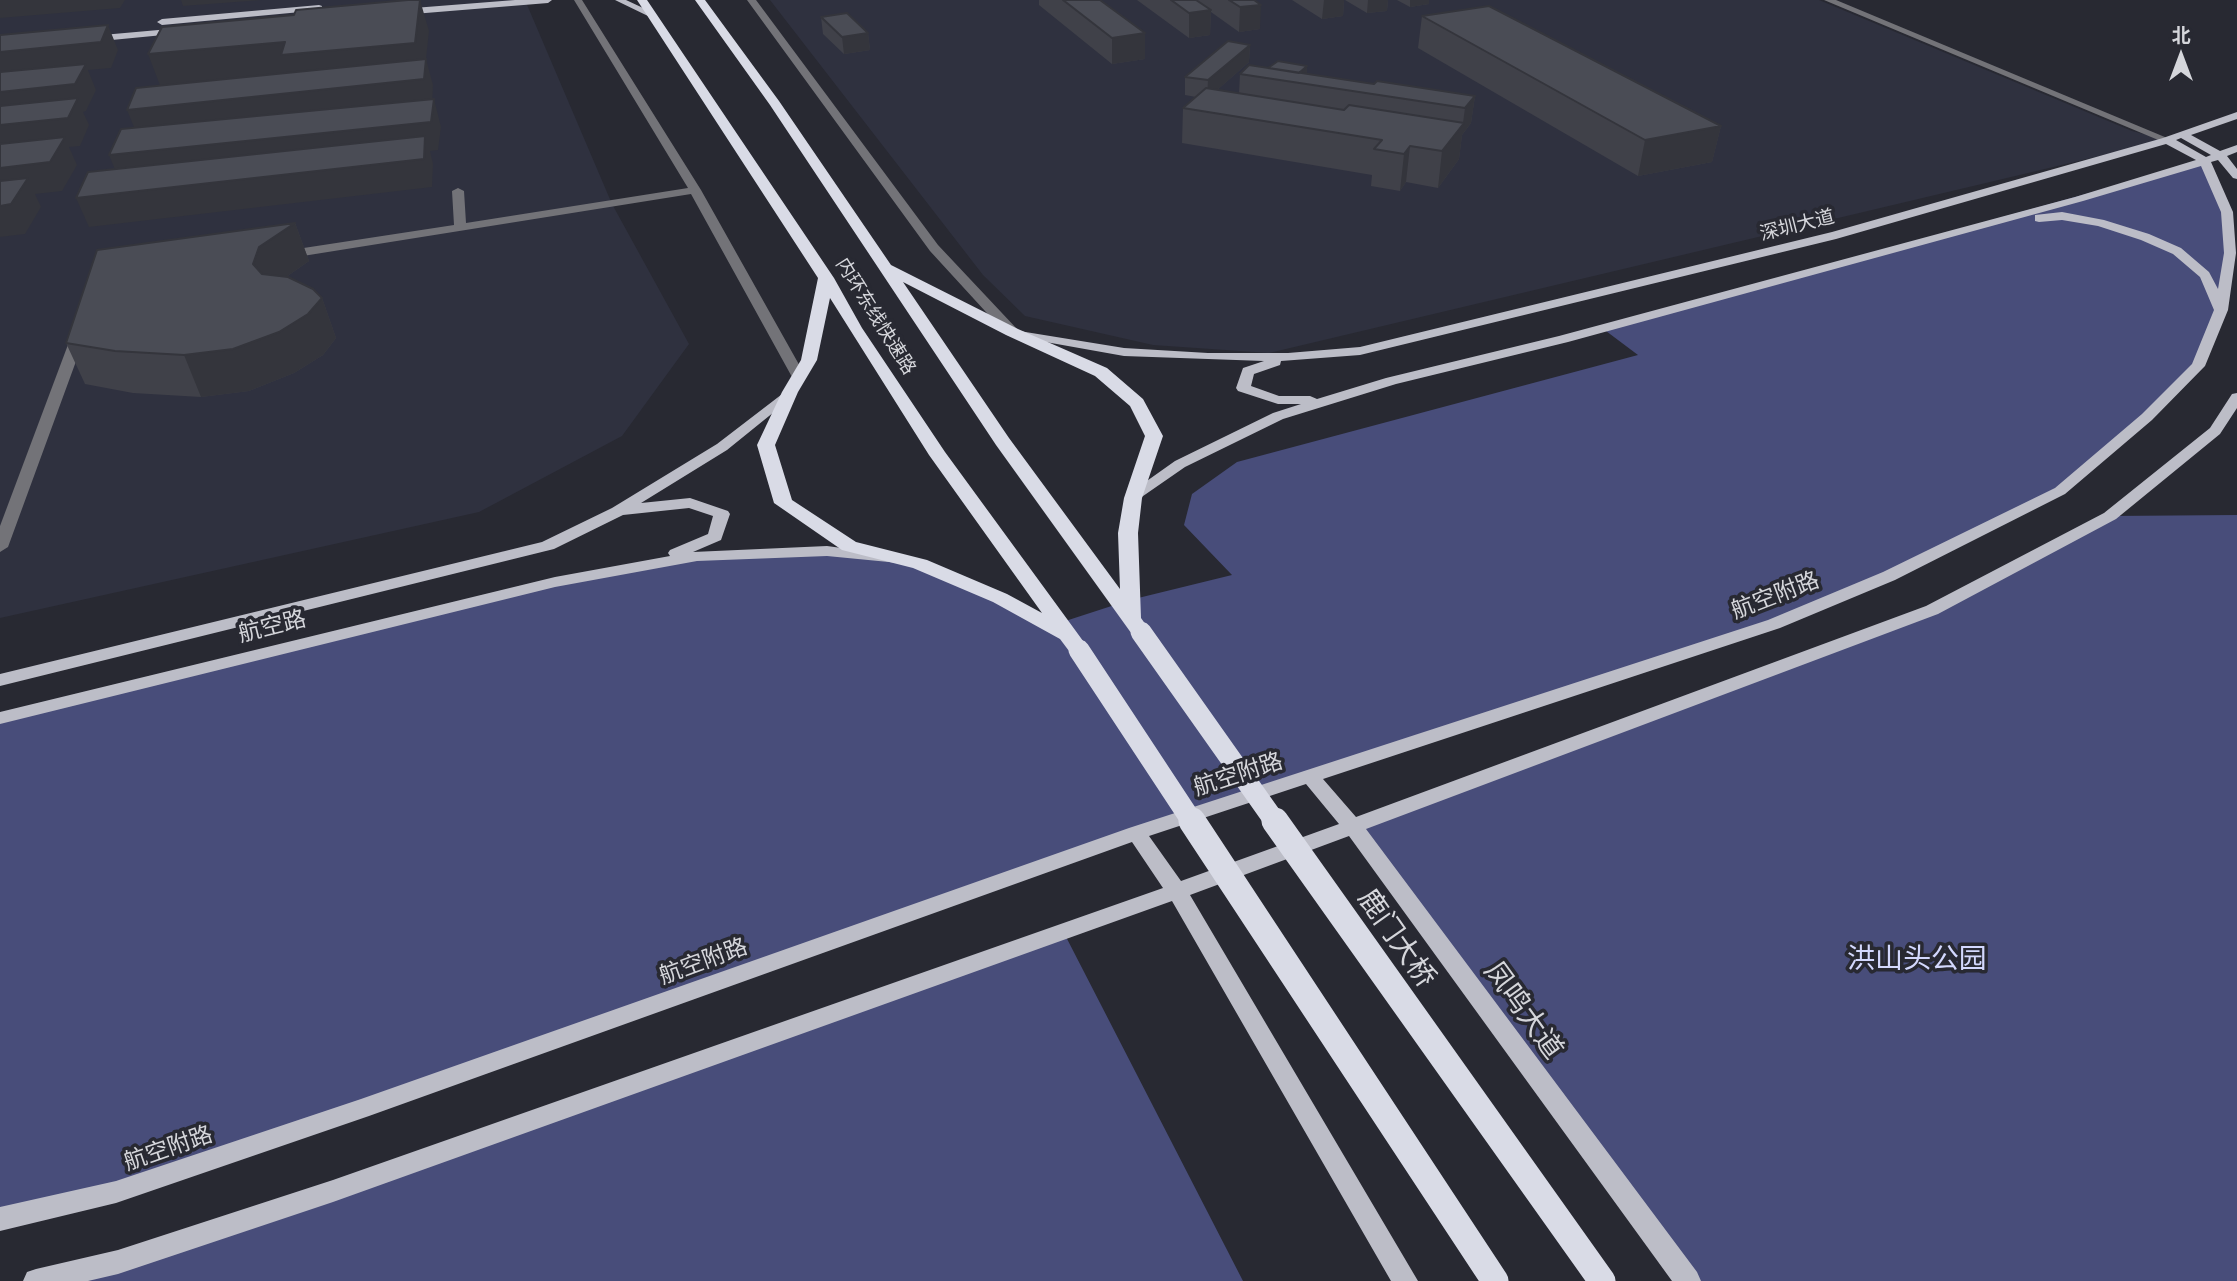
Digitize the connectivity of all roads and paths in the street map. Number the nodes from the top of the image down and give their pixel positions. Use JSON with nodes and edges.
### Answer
{"nodes":[{"id":1,"x":417,"y":0,"type":"edge"},
{"id":2,"x":548,"y":0,"type":"edge"},
{"id":3,"x":578,"y":0,"type":"edge"},
{"id":4,"x":619,"y":0,"type":"edge"},
{"id":5,"x":700,"y":0,"type":"edge"},
{"id":6,"x":751,"y":0,"type":"edge"},
{"id":7,"x":1828,"y":0,"type":"edge"},
{"id":8,"x":403,"y":1,"type":"edge"},
{"id":9,"x":335,"y":7,"type":"edge"},
{"id":10,"x":646,"y":7,"type":"edge"},
{"id":11,"x":393,"y":13,"type":"edge"},
{"id":12,"x":118,"y":25,"type":"dead end"},
{"id":13,"x":1923,"y":27,"type":"dead end"},
{"id":14,"x":219,"y":28,"type":"edge"},
{"id":15,"x":83,"y":40,"type":"edge"},
{"id":16,"x":2237,"y":115,"type":"edge"},
{"id":17,"x":2174,"y":137,"type":"junction"},
{"id":18,"x":2237,"y":148,"type":"edge"},
{"id":19,"x":2213,"y":158,"type":"junction"},
{"id":20,"x":2237,"y":176,"type":"edge"},
{"id":21,"x":695,"y":190,"type":"junction"},
{"id":22,"x":458,"y":191,"type":"dead end"},
{"id":23,"x":1990,"y":222,"type":"junction"},
{"id":24,"x":460,"y":228,"type":"junction"},
{"id":25,"x":272,"y":257,"type":"edge"},
{"id":26,"x":888,"y":269,"type":"junction"},
{"id":27,"x":826,"y":278,"type":"junction"},
{"id":28,"x":2221,"y":310,"type":"junction"},
{"id":29,"x":84,"y":319,"type":"edge"},
{"id":30,"x":1012,"y":332,"type":"junction"},
{"id":31,"x":1288,"y":357,"type":"junction"},
{"id":32,"x":794,"y":384,"type":"junction"},
{"id":33,"x":2237,"y":397,"type":"edge"},
{"id":34,"x":1329,"y":400,"type":"junction"},
{"id":35,"x":1133,"y":498,"type":"junction"},
{"id":36,"x":618,"y":511,"type":"junction"},
{"id":37,"x":0,"y":547,"type":"edge"},
{"id":38,"x":920,"y":564,"type":"junction"},
{"id":39,"x":647,"y":565,"type":"junction"},
{"id":40,"x":1136,"y":625,"type":"junction"},
{"id":41,"x":1074,"y":644,"type":"junction"},
{"id":42,"x":0,"y":680,"type":"edge"},
{"id":43,"x":0,"y":718,"type":"edge"},
{"id":44,"x":1310,"y":776,"type":"junction"},
{"id":45,"x":1353,"y":827,"type":"junction"},
{"id":46,"x":1136,"y":833,"type":"junction"},
{"id":47,"x":1176,"y":890,"type":"junction"},
{"id":48,"x":0,"y":1219,"type":"edge"},
{"id":49,"x":36,"y":1281,"type":"edge"},
{"id":50,"x":1405,"y":1281,"type":"edge"},
{"id":51,"x":1494,"y":1281,"type":"edge"},
{"id":52,"x":1602,"y":1281,"type":"edge"},
{"id":53,"x":1688,"y":1281,"type":"edge"}],
"edges":[{"from":1,"to":8,"type":"main road"},
{"from":2,"to":11,"type":"main road"},
{"from":3,"to":21,"type":"street"},
{"from":4,"to":10,"type":"main road"},
{"from":5,"to":26,"type":"highway","name":"内环东线快速路"},
{"from":6,"to":30,"type":"street"},
{"from":7,"to":17,"type":"street"},
{"from":9,"to":12,"type":"main road"},
{"from":10,"to":27,"type":"highway","name":"内环东线快速路"},
{"from":13,"to":17,"type":"street"},
{"from":14,"to":15,"type":"main road"},
{"from":16,"to":17,"type":"main road","name":"深圳大道"},
{"from":17,"to":19,"type":"main road"},
{"from":17,"to":31,"type":"main road","name":"深圳大道"},
{"from":18,"to":19,"type":"main road"},
{"from":19,"to":20,"type":"main road"},
{"from":19,"to":23,"type":"main road"},
{"from":19,"to":28,"type":"main road","name":"航空附路"},
{"from":21,"to":24,"type":"street"},
{"from":21,"to":32,"type":"street"},
{"from":22,"to":24,"type":"street"},
{"from":23,"to":28,"type":"main road"},
{"from":23,"to":34,"type":"main road"},
{"from":24,"to":25,"type":"street"},
{"from":26,"to":30,"type":"highway"},
{"from":26,"to":40,"type":"highway","name":"内环东线快速路"},
{"from":27,"to":32,"type":"highway"},
{"from":27,"to":41,"type":"highway","name":"内环东线快速路"},
{"from":28,"to":44,"type":"main road","name":"航空附路"},
{"from":29,"to":37,"type":"street"},
{"from":30,"to":31,"type":"main road"},
{"from":30,"to":35,"type":"highway"},
{"from":31,"to":34,"type":"main road"},
{"from":32,"to":36,"type":"main road","name":"航空路"},
{"from":32,"to":38,"type":"highway"},
{"from":33,"to":45,"type":"main road"},
{"from":34,"to":35,"type":"main road"},
{"from":35,"to":40,"type":"highway"},
{"from":36,"to":39,"type":"main road"},
{"from":36,"to":42,"type":"main road","name":"航空路"},
{"from":38,"to":39,"type":"main road"},
{"from":38,"to":41,"type":"highway"},
{"from":39,"to":43,"type":"main road","name":"航空路"},
{"from":40,"to":52,"type":"highway","name":"鹿门大桥","bridge":true},
{"from":41,"to":51,"type":"highway","bridge":true},
{"from":44,"to":45,"type":"main road","name":"凤鸣大道"},
{"from":44,"to":46,"type":"main road","name":"航空附路"},
{"from":45,"to":47,"type":"main road"},
{"from":45,"to":53,"type":"main road","name":"凤鸣大道"},
{"from":46,"to":47,"type":"main road"},
{"from":46,"to":48,"type":"main road","name":"航空附路"},
{"from":47,"to":49,"type":"main road"},
{"from":47,"to":50,"type":"main road"}]}
